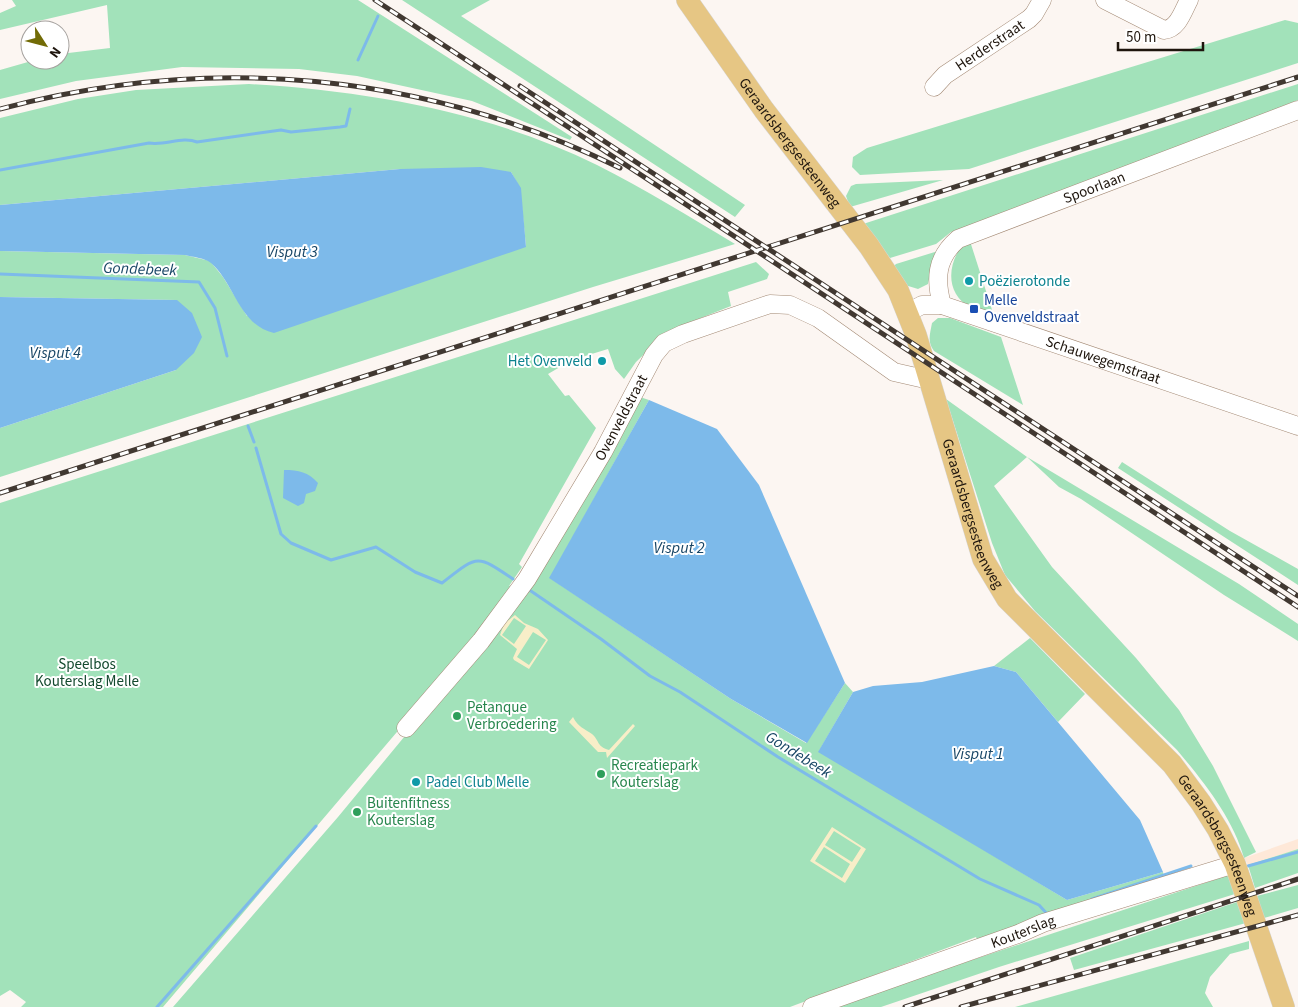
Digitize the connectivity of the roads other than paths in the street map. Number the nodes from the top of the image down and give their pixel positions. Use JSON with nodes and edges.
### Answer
{"nodes":[{"id":1,"x":688,"y":0,"type":"edge"},
{"id":2,"x":1042,"y":0,"type":"edge"},
{"id":3,"x":1105,"y":0,"type":"edge"},
{"id":4,"x":1189,"y":0,"type":"edge"},
{"id":5,"x":934,"y":87,"type":"dead end"},
{"id":6,"x":1298,"y":110,"type":"edge"},
{"id":7,"x":942,"y":305,"type":"junction"},
{"id":8,"x":909,"y":312,"type":"junction"},
{"id":9,"x":929,"y":380,"type":"junction"},
{"id":10,"x":1298,"y":426,"type":"edge"},
{"id":11,"x":406,"y":728,"type":"dead end"},
{"id":12,"x":1235,"y":864,"type":"junction"},
{"id":13,"x":812,"y":1007,"type":"edge"},
{"id":14,"x":1284,"y":1007,"type":"edge"}],
"edges":[{"from":1,"to":8,"type":"main road","name":"Geraardsbergsesteenweg"},
{"from":2,"to":5,"type":"street","name":"Herderstraat"},
{"from":3,"to":4,"type":"street"},
{"from":6,"to":7,"type":"street","name":"Spoorlaan"},
{"from":7,"to":8,"type":"street","name":"Schauwegemstraat"},
{"from":7,"to":10,"type":"street","name":"Schauwegemstraat"},
{"from":8,"to":9,"type":"main road","name":"Geraardsbergsesteenweg"},
{"from":9,"to":11,"type":"street","name":"Ovenveldstraat"},
{"from":9,"to":12,"type":"main road","name":"Geraardsbergsesteenweg"},
{"from":12,"to":13,"type":"street","name":"Kouterslag"},
{"from":12,"to":14,"type":"main road","name":"Geraardsbergsesteenweg"}]}
